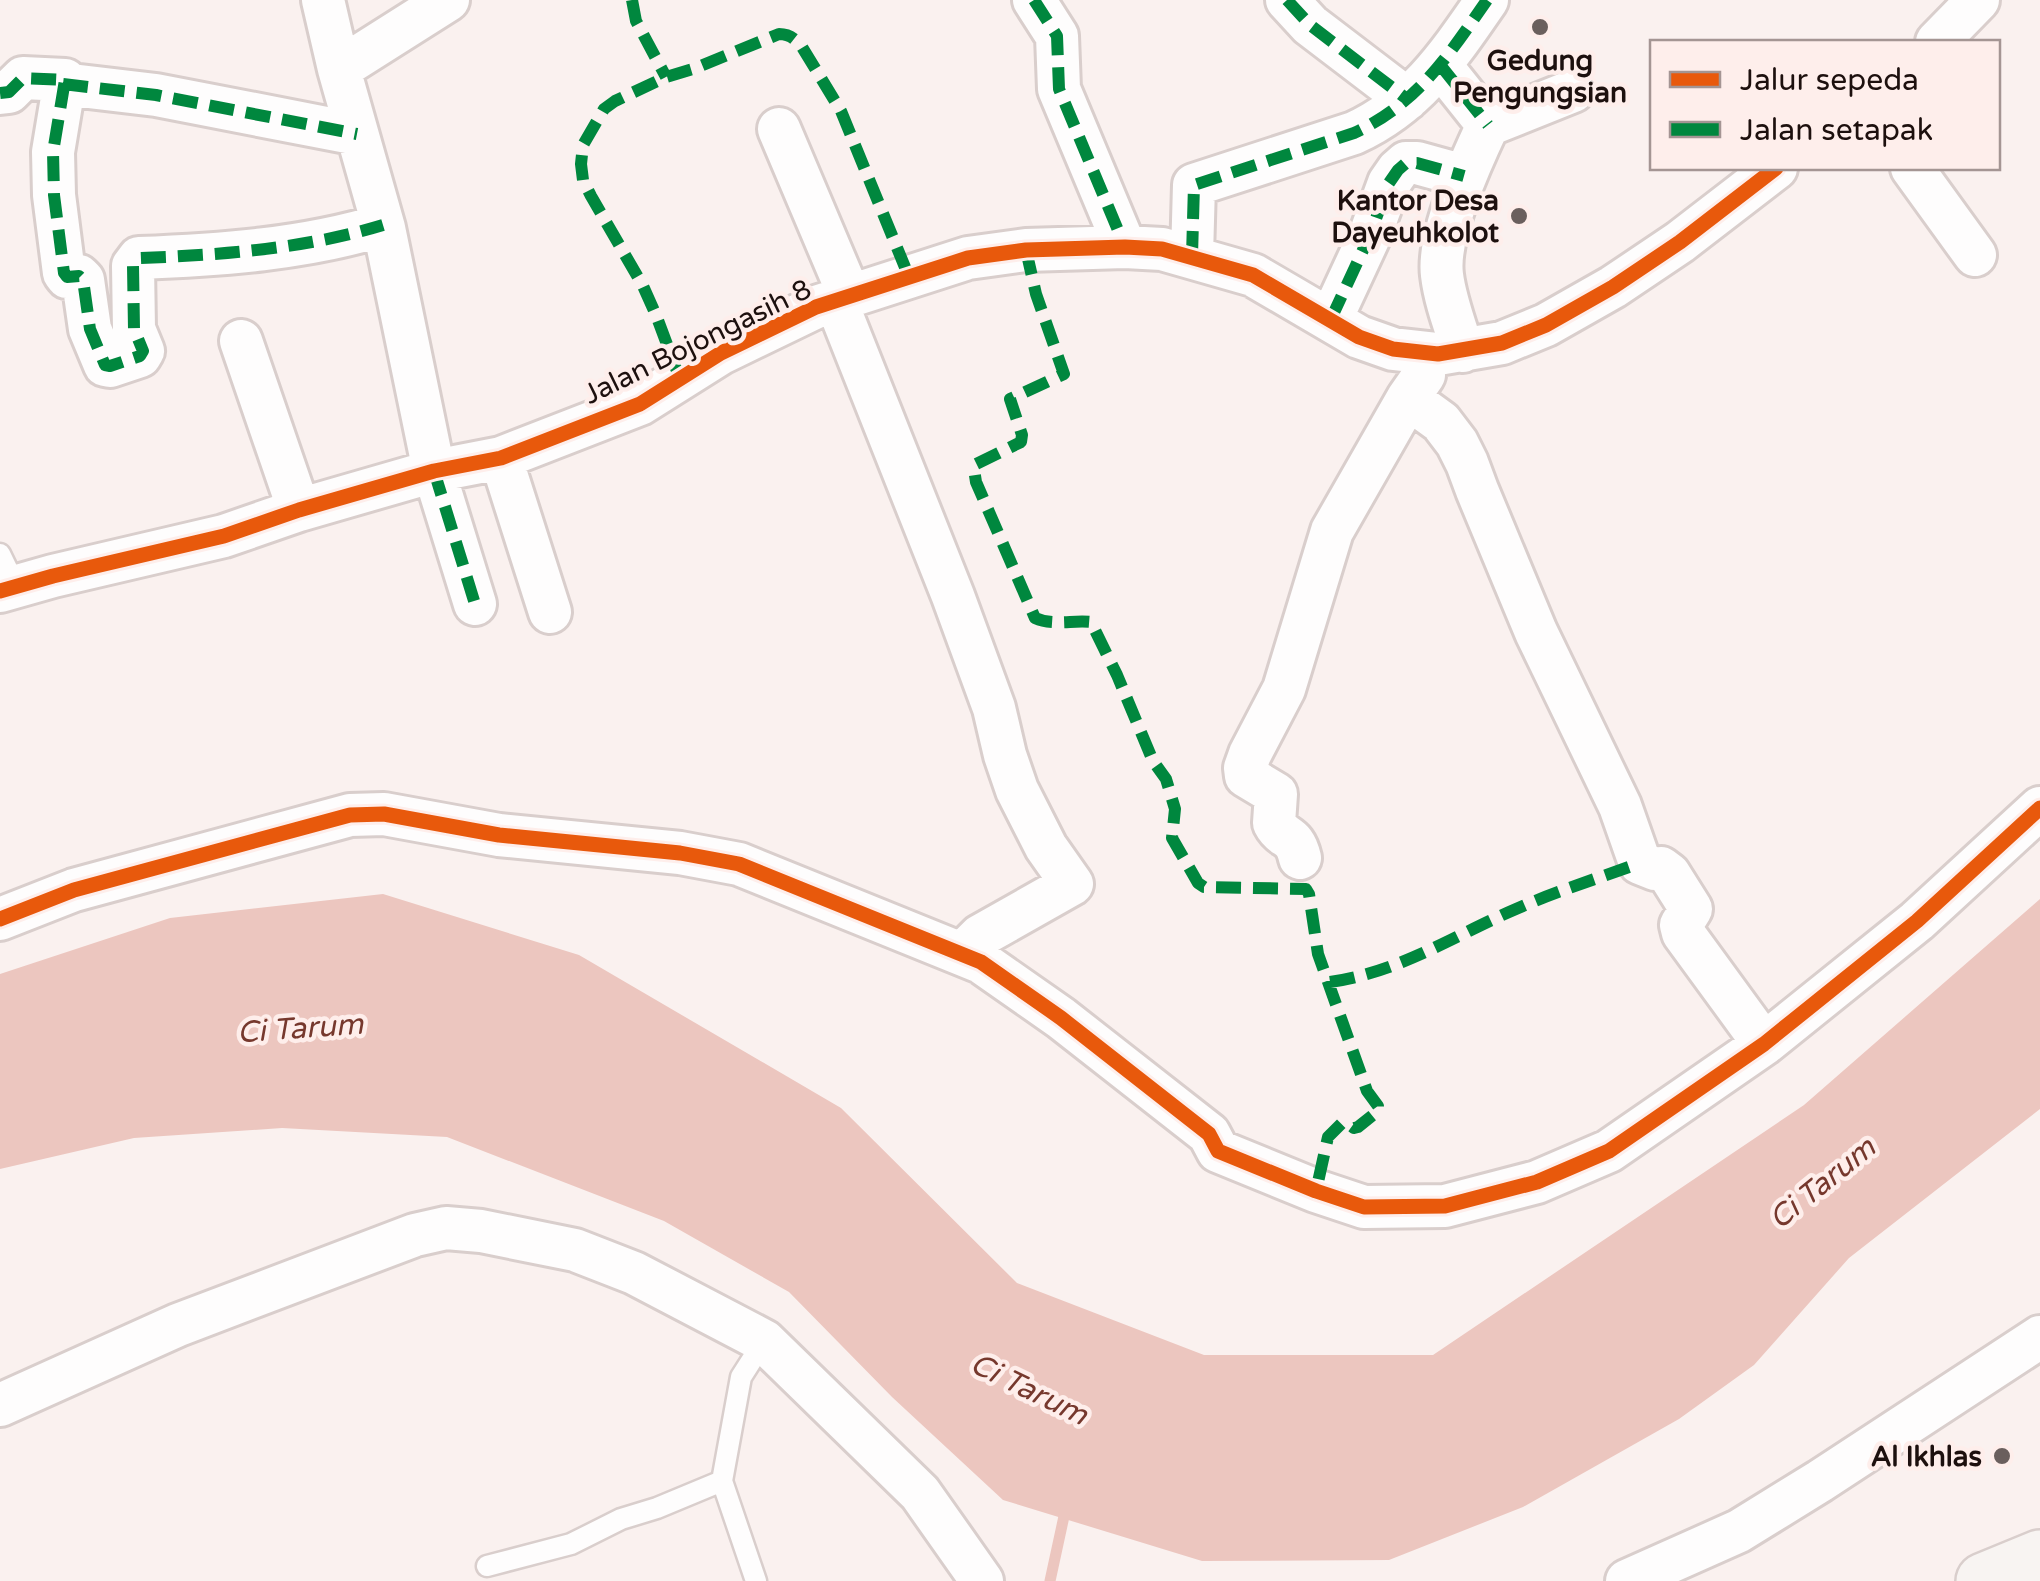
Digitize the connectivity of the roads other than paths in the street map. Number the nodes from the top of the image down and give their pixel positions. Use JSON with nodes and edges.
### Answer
{"nodes":[{"id":1,"x":323,"y":0,"type":"edge"},
{"id":2,"x":448,"y":0,"type":"edge"},
{"id":3,"x":1034,"y":0,"type":"edge"},
{"id":4,"x":1287,"y":0,"type":"edge"},
{"id":5,"x":1487,"y":0,"type":"edge"},
{"id":6,"x":1978,"y":0,"type":"edge"},
{"id":7,"x":1939,"y":40,"type":"edge"},
{"id":8,"x":1441,"y":66,"type":"junction"},
{"id":9,"x":339,"y":69,"type":"junction"},
{"id":10,"x":64,"y":84,"type":"junction"},
{"id":11,"x":1573,"y":91,"type":"dead end"},
{"id":12,"x":0,"y":93,"type":"edge"},
{"id":13,"x":1407,"y":98,"type":"junction"},
{"id":14,"x":1488,"y":126,"type":"junction"},
{"id":15,"x":779,"y":129,"type":"dead end"},
{"id":16,"x":357,"y":134,"type":"junction"},
{"id":17,"x":1773,"y":170,"type":"edge"},
{"id":18,"x":1913,"y":170,"type":"edge"},
{"id":19,"x":1464,"y":176,"type":"junction"},
{"id":20,"x":383,"y":225,"type":"junction"},
{"id":21,"x":1124,"y":246,"type":"junction"},
{"id":22,"x":1974,"y":255,"type":"dead end"},
{"id":23,"x":1192,"y":256,"type":"junction"},
{"id":24,"x":843,"y":299,"type":"junction"},
{"id":25,"x":1331,"y":319,"type":"junction"},
{"id":26,"x":241,"y":341,"type":"dead end"},
{"id":27,"x":1450,"y":352,"type":"junction"},
{"id":28,"x":1408,"y":398,"type":"junction"},
{"id":29,"x":500,"y":458,"type":"junction"},
{"id":30,"x":434,"y":471,"type":"junction"},
{"id":31,"x":299,"y":510,"type":"junction"},
{"id":32,"x":5,"y":577,"type":"edge"},
{"id":33,"x":475,"y":604,"type":"dead end"},
{"id":34,"x":550,"y":612,"type":"dead end"},
{"id":35,"x":2040,"y":808,"type":"edge"},
{"id":36,"x":1300,"y":858,"type":"dead end"},
{"id":37,"x":0,"y":918,"type":"edge"},
{"id":38,"x":962,"y":954,"type":"junction"},
{"id":39,"x":1764,"y":1044,"type":"junction"},
{"id":40,"x":2040,"y":1337,"type":"edge"},
{"id":41,"x":764,"y":1341,"type":"junction"},
{"id":42,"x":0,"y":1405,"type":"edge"},
{"id":43,"x":722,"y":1481,"type":"junction"},
{"id":44,"x":2040,"y":1558,"type":"edge"},
{"id":45,"x":487,"y":1566,"type":"dead end"},
{"id":46,"x":756,"y":1581,"type":"edge"},
{"id":47,"x":982,"y":1581,"type":"edge"},
{"id":48,"x":1627,"y":1581,"type":"edge"},
{"id":49,"x":1984,"y":1581,"type":"edge"}],
"edges":[{"from":1,"to":9,"type":"street"},
{"from":2,"to":9,"type":"street"},
{"from":3,"to":21,"type":"street"},
{"from":4,"to":13,"type":"street"},
{"from":5,"to":8,"type":"street"},
{"from":6,"to":7,"type":"street"},
{"from":8,"to":13,"type":"street"},
{"from":8,"to":14,"type":"street"},
{"from":9,"to":16,"type":"street"},
{"from":10,"to":12,"type":"street"},
{"from":10,"to":16,"type":"street"},
{"from":10,"to":20,"type":"street"},
{"from":11,"to":14,"type":"street"},
{"from":13,"to":23,"type":"street"},
{"from":14,"to":19,"type":"street"},
{"from":15,"to":24,"type":"street"},
{"from":16,"to":20,"type":"street"},
{"from":17,"to":27,"type":"street","name":"Jalan Bojongasih 8"},
{"from":18,"to":22,"type":"street"},
{"from":19,"to":25,"type":"street"},
{"from":19,"to":27,"type":"street"},
{"from":20,"to":30,"type":"street"},
{"from":21,"to":23,"type":"street","name":"Jalan Bojongasih 8"},
{"from":21,"to":24,"type":"street","name":"Jalan Bojongasih 8"},
{"from":23,"to":25,"type":"street","name":"Jalan Bojongasih 8"},
{"from":24,"to":29,"type":"street","name":"Jalan Bojongasih 8"},
{"from":24,"to":38,"type":"street"},
{"from":25,"to":27,"type":"street","name":"Jalan Bojongasih 8"},
{"from":26,"to":31,"type":"street"},
{"from":27,"to":28,"type":"street"},
{"from":28,"to":36,"type":"street"},
{"from":28,"to":39,"type":"street"},
{"from":29,"to":30,"type":"street","name":"Jalan Bojongasih 8"},
{"from":29,"to":34,"type":"street"},
{"from":30,"to":31,"type":"street","name":"Jalan Bojongasih 8"},
{"from":30,"to":33,"type":"street"},
{"from":31,"to":32,"type":"street","name":"Jalan Bojongasih 8"},
{"from":35,"to":39,"type":"street"},
{"from":37,"to":38,"type":"street"},
{"from":38,"to":39,"type":"street"},
{"from":40,"to":48,"type":"street"},
{"from":41,"to":42,"type":"street"},
{"from":41,"to":43,"type":"lane"},
{"from":41,"to":47,"type":"street"},
{"from":43,"to":45,"type":"lane"},
{"from":43,"to":46,"type":"lane"},
{"from":44,"to":49,"type":"street"}]}
